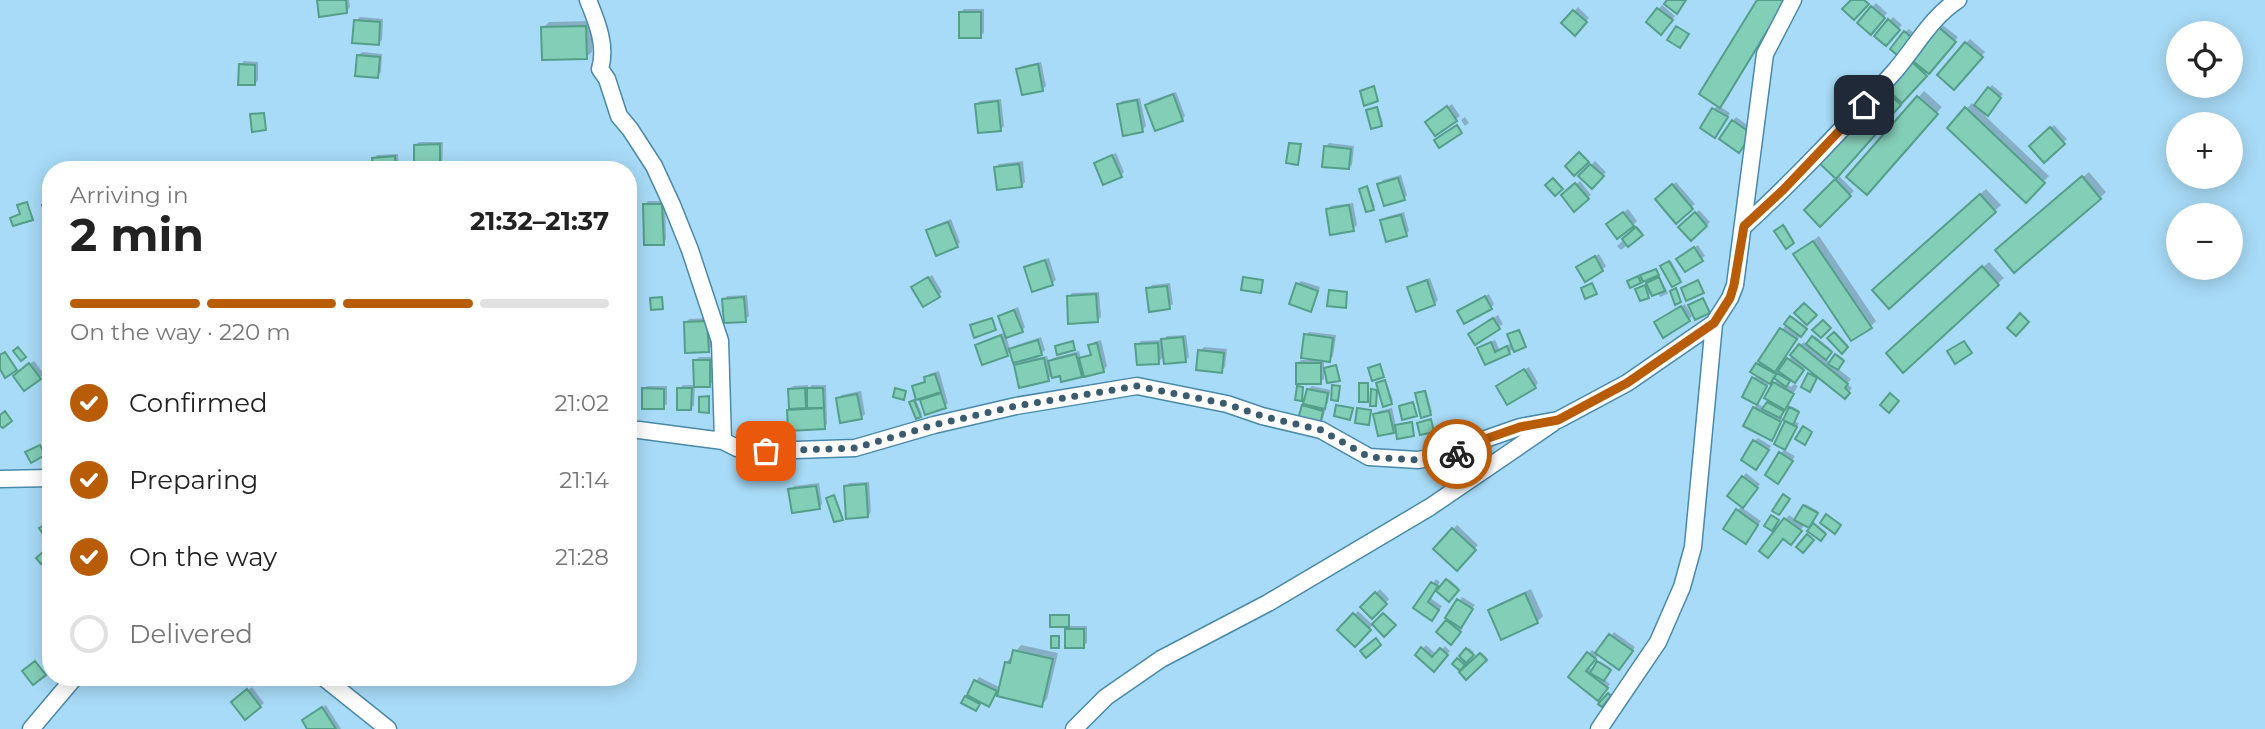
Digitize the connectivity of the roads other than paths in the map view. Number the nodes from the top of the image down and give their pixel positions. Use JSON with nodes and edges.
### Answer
{"nodes":[{"id":1,"x":588,"y":0,"type":"edge"},
{"id":2,"x":1793,"y":0,"type":"edge"},
{"id":3,"x":1958,"y":0,"type":"edge"},
{"id":4,"x":1744,"y":226,"type":"junction"},
{"id":5,"x":1714,"y":323,"type":"junction"},
{"id":6,"x":1558,"y":420,"type":"junction"},
{"id":7,"x":637,"y":430,"type":"edge"},
{"id":8,"x":723,"y":441,"type":"junction"},
{"id":9,"x":42,"y":478,"type":"edge"},
{"id":10,"x":0,"y":479,"type":"edge"},
{"id":11,"x":67,"y":686,"type":"edge"},
{"id":12,"x":334,"y":686,"type":"edge"},
{"id":13,"x":31,"y":729,"type":"edge"},
{"id":14,"x":388,"y":729,"type":"edge"},
{"id":15,"x":1074,"y":729,"type":"edge"},
{"id":16,"x":1599,"y":729,"type":"edge"}],
"edges":[{"from":1,"to":8,"type":"street"},
{"from":2,"to":4,"type":"street"},
{"from":3,"to":4,"type":"street"},
{"from":4,"to":5,"type":"street"},
{"from":5,"to":6,"type":"street"},
{"from":5,"to":16,"type":"street"},
{"from":6,"to":8,"type":"street"},
{"from":6,"to":15,"type":"street"},
{"from":7,"to":8,"type":"street"},
{"from":9,"to":10,"type":"street"},
{"from":11,"to":13,"type":"street"},
{"from":12,"to":14,"type":"street"}]}
